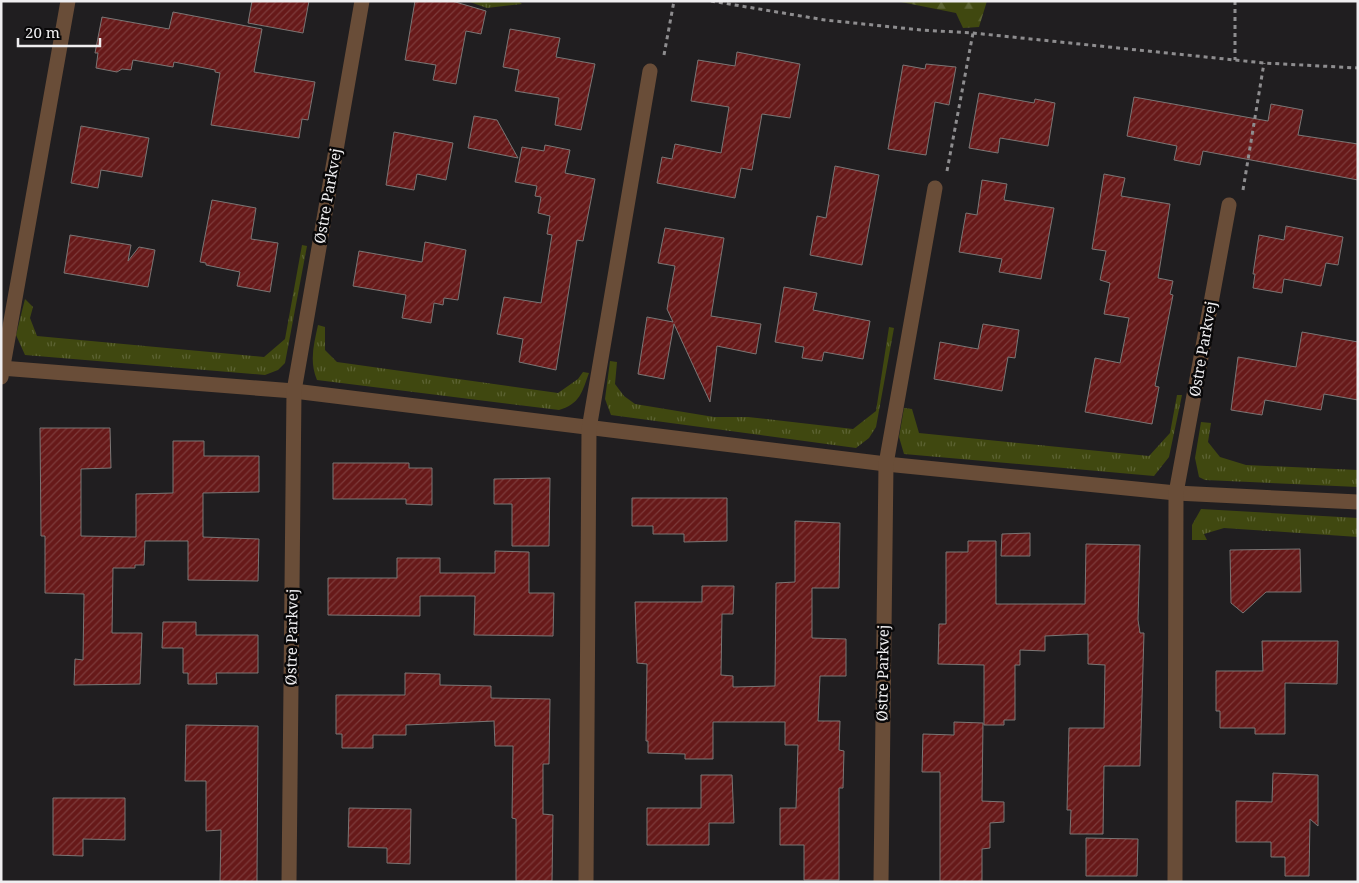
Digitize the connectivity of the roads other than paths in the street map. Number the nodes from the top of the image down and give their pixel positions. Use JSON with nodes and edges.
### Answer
{"nodes":[{"id":1,"x":68,"y":1,"type":"edge"},
{"id":2,"x":362,"y":1,"type":"edge"},
{"id":3,"x":650,"y":70,"type":"road end"},
{"id":4,"x":935,"y":188,"type":"road end"},
{"id":5,"x":1229,"y":205,"type":"road end"},
{"id":6,"x":1,"y":368,"type":"edge"},
{"id":7,"x":1,"y":378,"type":"edge"},
{"id":8,"x":294,"y":392,"type":"junction"},
{"id":9,"x":589,"y":429,"type":"junction"},
{"id":10,"x":886,"y":464,"type":"junction"},
{"id":11,"x":1176,"y":493,"type":"junction"},
{"id":12,"x":1358,"y":502,"type":"edge"},
{"id":13,"x":289,"y":882,"type":"edge"},
{"id":14,"x":586,"y":882,"type":"edge"},
{"id":15,"x":881,"y":882,"type":"edge"},
{"id":16,"x":1175,"y":882,"type":"edge"}],
"edges":[{"from":1,"to":6,"type":"street"},
{"from":2,"to":8,"type":"street","name":"Østre Parkvej"},
{"from":3,"to":9,"type":"street"},
{"from":4,"to":10,"type":"street","name":"Østre Parkvej"},
{"from":5,"to":11,"type":"street","name":"Østre Parkvej"},
{"from":6,"to":7,"type":"street"},
{"from":6,"to":8,"type":"street"},
{"from":8,"to":9,"type":"street"},
{"from":8,"to":13,"type":"street","name":"Østre Parkvej"},
{"from":9,"to":10,"type":"street"},
{"from":9,"to":14,"type":"street"},
{"from":10,"to":11,"type":"street"},
{"from":10,"to":15,"type":"street","name":"Østre Parkvej"},
{"from":11,"to":12,"type":"street"},
{"from":11,"to":16,"type":"street","name":"Østre Parkvej"}]}
